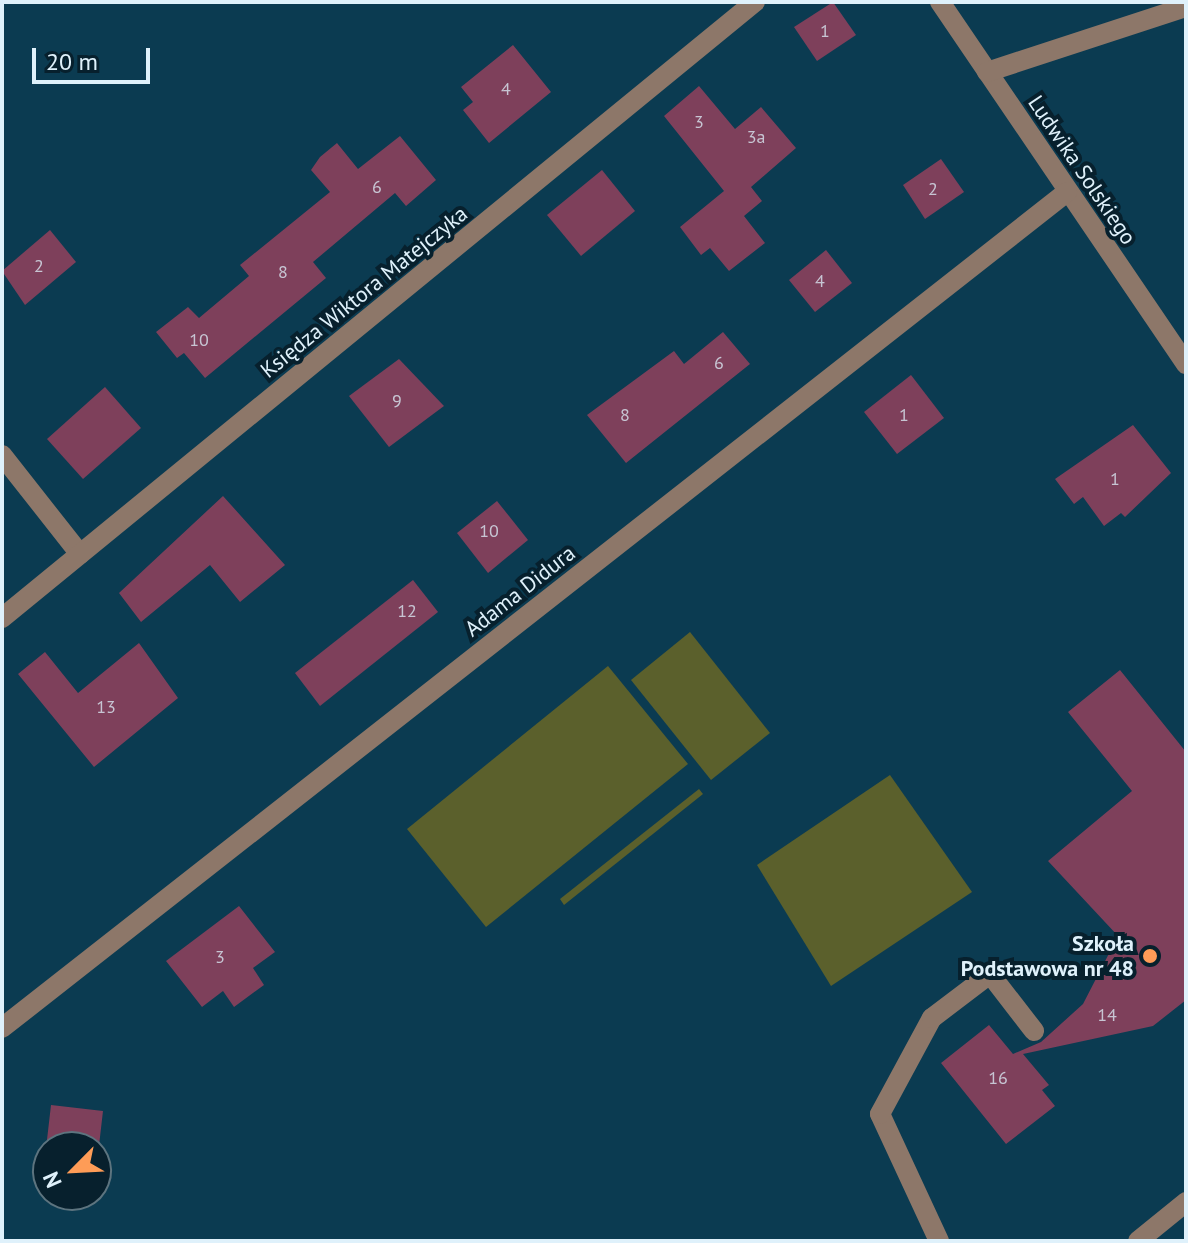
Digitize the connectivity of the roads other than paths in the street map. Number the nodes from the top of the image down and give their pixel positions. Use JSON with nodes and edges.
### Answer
{"nodes":[{"id":1,"x":755,"y":2,"type":"edge"},
{"id":2,"x":940,"y":2,"type":"edge"},
{"id":3,"x":1186,"y":7,"type":"edge"},
{"id":4,"x":987,"y":72,"type":"junction"},
{"id":5,"x":1067,"y":192,"type":"junction"},
{"id":6,"x":1186,"y":364,"type":"edge"},
{"id":7,"x":2,"y":455,"type":"edge"},
{"id":8,"x":80,"y":554,"type":"junction"},
{"id":9,"x":2,"y":618,"type":"edge"},
{"id":10,"x":2,"y":1028,"type":"edge"},
{"id":11,"x":1034,"y":1031,"type":"dead end"},
{"id":12,"x":1186,"y":1202,"type":"edge"},
{"id":13,"x":939,"y":1241,"type":"edge"},
{"id":14,"x":1138,"y":1241,"type":"edge"}],
"edges":[{"from":1,"to":8,"type":"street","name":"Księdza Wiktora Matejczyka"},
{"from":2,"to":4,"type":"street","name":"Ludwika Solskiego"},
{"from":3,"to":4,"type":"street"},
{"from":4,"to":5,"type":"street","name":"Ludwika Solskiego"},
{"from":5,"to":6,"type":"street","name":"Ludwika Solskiego"},
{"from":5,"to":10,"type":"street","name":"Adama Didura"},
{"from":7,"to":8,"type":"street"},
{"from":8,"to":9,"type":"street","name":"Księdza Wiktora Matejczyka"},
{"from":11,"to":13,"type":"street"},
{"from":12,"to":14,"type":"street"}]}
